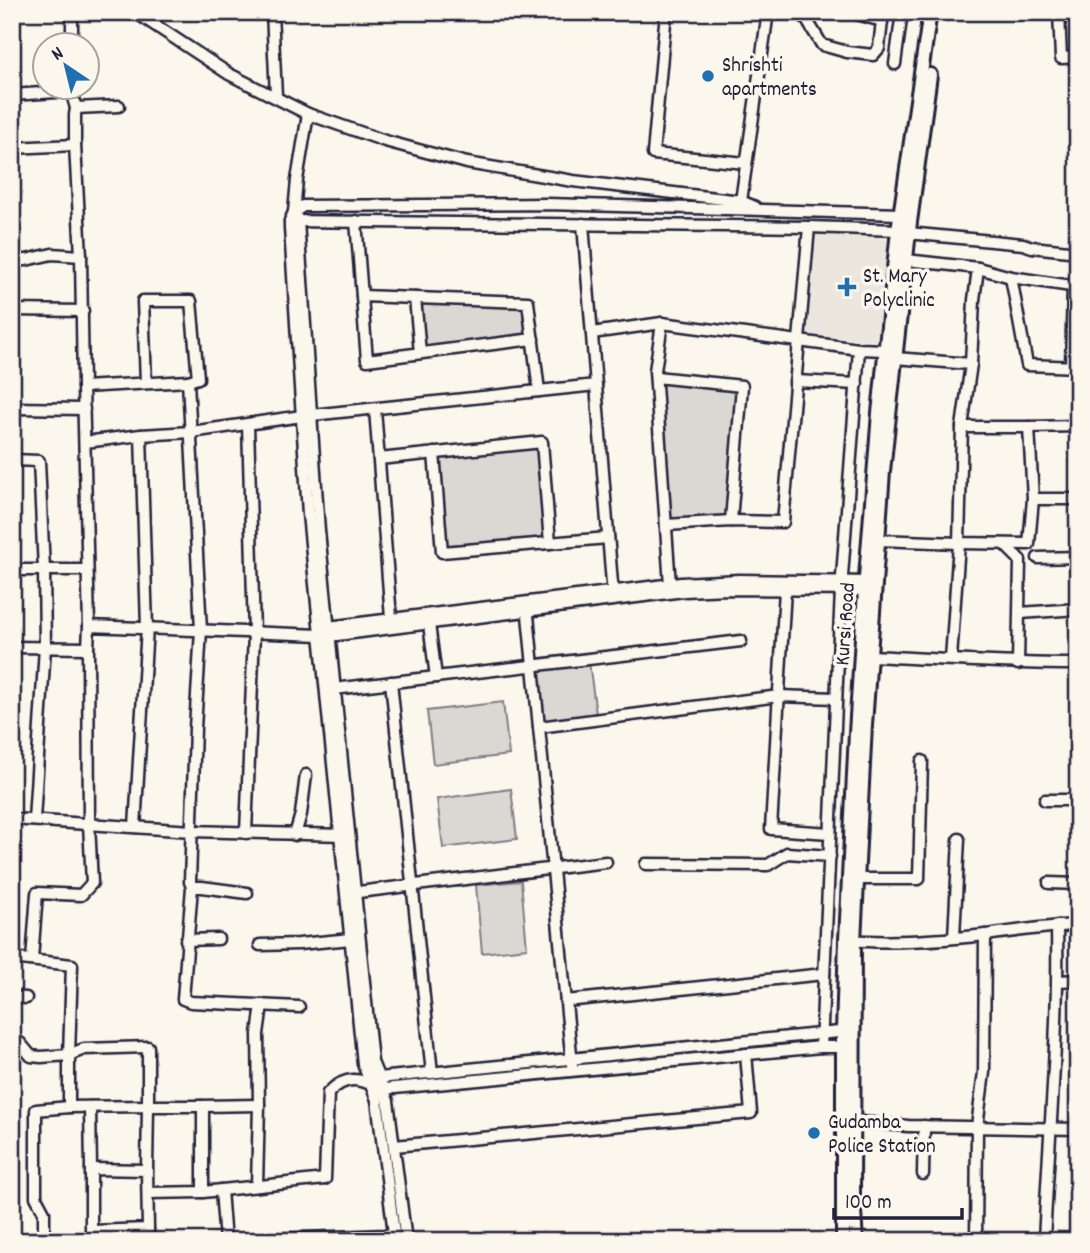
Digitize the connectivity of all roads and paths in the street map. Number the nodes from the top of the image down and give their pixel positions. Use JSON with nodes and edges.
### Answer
{"nodes":[{"id":1,"x":72,"y":12,"type":"edge"},
{"id":2,"x":135,"y":12,"type":"edge"},
{"id":3,"x":272,"y":12,"type":"edge"},
{"id":4,"x":666,"y":12,"type":"edge"},
{"id":5,"x":768,"y":12,"type":"edge"},
{"id":6,"x":802,"y":12,"type":"edge"},
{"id":7,"x":855,"y":12,"type":"edge"},
{"id":8,"x":902,"y":12,"type":"edge"},
{"id":9,"x":930,"y":12,"type":"edge"},
{"id":10,"x":938,"y":12,"type":"edge"},
{"id":11,"x":1058,"y":12,"type":"edge"},
{"id":12,"x":883,"y":17,"type":"edge"},
{"id":13,"x":72,"y":32,"type":"edge"},
{"id":14,"x":1078,"y":57,"type":"edge"},
{"id":15,"x":895,"y":64,"type":"dead end"},
{"id":16,"x":926,"y":71,"type":"junction"},
{"id":17,"x":32,"y":93,"type":"edge"},
{"id":18,"x":12,"y":95,"type":"edge"},
{"id":19,"x":276,"y":96,"type":"junction"},
{"id":20,"x":75,"y":102,"type":"edge"},
{"id":21,"x":120,"y":106,"type":"dead end"},
{"id":22,"x":76,"y":108,"type":"junction"},
{"id":23,"x":308,"y":114,"type":"junction"},
{"id":24,"x":75,"y":145,"type":"junction"},
{"id":25,"x":12,"y":148,"type":"edge"},
{"id":26,"x":746,"y":163,"type":"junction"},
{"id":27,"x":741,"y":201,"type":"junction"},
{"id":28,"x":761,"y":210,"type":"junction"},
{"id":29,"x":294,"y":218,"type":"junction"},
{"id":30,"x":356,"y":221,"type":"junction"},
{"id":31,"x":583,"y":224,"type":"junction"},
{"id":32,"x":904,"y":225,"type":"junction"},
{"id":33,"x":809,"y":227,"type":"junction"},
{"id":34,"x":1078,"y":252,"type":"edge"},
{"id":35,"x":81,"y":256,"type":"junction"},
{"id":36,"x":906,"y":260,"type":"junction"},
{"id":37,"x":12,"y":261,"type":"edge"},
{"id":38,"x":978,"y":268,"type":"junction"},
{"id":39,"x":1011,"y":277,"type":"junction"},
{"id":40,"x":1076,"y":287,"type":"edge"},
{"id":41,"x":362,"y":296,"type":"junction"},
{"id":42,"x":415,"y":298,"type":"junction"},
{"id":43,"x":12,"y":310,"type":"edge"},
{"id":44,"x":83,"y":311,"type":"junction"},
{"id":45,"x":662,"y":323,"type":"junction"},
{"id":46,"x":592,"y":333,"type":"junction"},
{"id":47,"x":533,"y":339,"type":"junction"},
{"id":48,"x":799,"y":341,"type":"junction"},
{"id":49,"x":859,"y":349,"type":"junction"},
{"id":50,"x":420,"y":354,"type":"junction"},
{"id":51,"x":890,"y":354,"type":"junction"},
{"id":52,"x":971,"y":364,"type":"junction"},
{"id":53,"x":1075,"y":367,"type":"edge"},
{"id":54,"x":656,"y":377,"type":"junction"},
{"id":55,"x":188,"y":381,"type":"junction"},
{"id":56,"x":795,"y":381,"type":"junction"},
{"id":57,"x":146,"y":383,"type":"junction"},
{"id":58,"x":857,"y":384,"type":"junction"},
{"id":59,"x":596,"y":385,"type":"junction"},
{"id":60,"x":83,"y":387,"type":"junction"},
{"id":61,"x":539,"y":391,"type":"junction"},
{"id":62,"x":12,"y":408,"type":"edge"},
{"id":63,"x":84,"y":409,"type":"junction"},
{"id":64,"x":375,"y":409,"type":"junction"},
{"id":65,"x":306,"y":416,"type":"junction"},
{"id":66,"x":247,"y":424,"type":"junction"},
{"id":67,"x":1078,"y":426,"type":"edge"},
{"id":68,"x":962,"y":427,"type":"junction"},
{"id":69,"x":1029,"y":427,"type":"junction"},
{"id":70,"x":191,"y":432,"type":"junction"},
{"id":71,"x":141,"y":435,"type":"junction"},
{"id":72,"x":85,"y":442,"type":"junction"},
{"id":73,"x":435,"y":453,"type":"junction"},
{"id":74,"x":379,"y":459,"type":"junction"},
{"id":75,"x":12,"y":460,"type":"edge"},
{"id":76,"x":1033,"y":499,"type":"junction"},
{"id":77,"x":1078,"y":499,"type":"edge"},
{"id":78,"x":731,"y":522,"type":"junction"},
{"id":79,"x":666,"y":525,"type":"junction"},
{"id":80,"x":608,"y":538,"type":"junction"},
{"id":81,"x":878,"y":540,"type":"junction"},
{"id":82,"x":550,"y":543,"type":"junction"},
{"id":83,"x":959,"y":543,"type":"junction"},
{"id":84,"x":1004,"y":544,"type":"junction"},
{"id":85,"x":1078,"y":557,"type":"edge"},
{"id":86,"x":1038,"y":558,"type":"dead end"},
{"id":87,"x":12,"y":570,"type":"edge"},
{"id":88,"x":44,"y":570,"type":"junction"},
{"id":89,"x":88,"y":570,"type":"junction"},
{"id":90,"x":670,"y":585,"type":"junction"},
{"id":91,"x":871,"y":586,"type":"junction"},
{"id":92,"x":841,"y":587,"type":"junction"},
{"id":93,"x":785,"y":589,"type":"junction"},
{"id":94,"x":613,"y":596,"type":"junction"},
{"id":95,"x":527,"y":607,"type":"junction"},
{"id":96,"x":1078,"y":609,"type":"edge"},
{"id":97,"x":1020,"y":613,"type":"junction"},
{"id":98,"x":391,"y":618,"type":"junction"},
{"id":99,"x":429,"y":624,"type":"junction"},
{"id":100,"x":89,"y":626,"type":"junction"},
{"id":101,"x":147,"y":628,"type":"junction"},
{"id":102,"x":201,"y":630,"type":"junction"},
{"id":103,"x":254,"y":633,"type":"junction"},
{"id":104,"x":326,"y":633,"type":"junction"},
{"id":105,"x":741,"y":641,"type":"dead end"},
{"id":106,"x":12,"y":647,"type":"edge"},
{"id":107,"x":44,"y":648,"type":"junction"},
{"id":108,"x":88,"y":648,"type":"junction"},
{"id":109,"x":870,"y":656,"type":"junction"},
{"id":110,"x":951,"y":659,"type":"junction"},
{"id":111,"x":1018,"y":664,"type":"junction"},
{"id":112,"x":1078,"y":664,"type":"edge"},
{"id":113,"x":533,"y":665,"type":"junction"},
{"id":114,"x":436,"y":677,"type":"junction"},
{"id":115,"x":391,"y":682,"type":"junction"},
{"id":116,"x":334,"y":689,"type":"junction"},
{"id":117,"x":779,"y":696,"type":"junction"},
{"id":118,"x":836,"y":698,"type":"junction"},
{"id":119,"x":539,"y":726,"type":"junction"},
{"id":120,"x":922,"y":761,"type":"dead end"},
{"id":121,"x":306,"y":775,"type":"dead end"},
{"id":122,"x":1045,"y":800,"type":"dead end"},
{"id":123,"x":1078,"y":800,"type":"edge"},
{"id":124,"x":12,"y":819,"type":"edge"},
{"id":125,"x":34,"y":820,"type":"junction"},
{"id":126,"x":89,"y":824,"type":"junction"},
{"id":127,"x":135,"y":827,"type":"junction"},
{"id":128,"x":192,"y":831,"type":"junction"},
{"id":129,"x":246,"y":833,"type":"junction"},
{"id":130,"x":830,"y":833,"type":"junction"},
{"id":131,"x":295,"y":835,"type":"junction"},
{"id":132,"x":344,"y":835,"type":"junction"},
{"id":133,"x":960,"y":839,"type":"dead end"},
{"id":134,"x":830,"y":856,"type":"junction"},
{"id":135,"x":606,"y":862,"type":"dead end"},
{"id":136,"x":646,"y":864,"type":"dead end"},
{"id":137,"x":553,"y":869,"type":"junction"},
{"id":138,"x":858,"y":879,"type":"junction"},
{"id":139,"x":1049,"y":883,"type":"dead end"},
{"id":140,"x":1078,"y":884,"type":"edge"},
{"id":141,"x":412,"y":886,"type":"junction"},
{"id":142,"x":192,"y":887,"type":"junction"},
{"id":143,"x":247,"y":893,"type":"dead end"},
{"id":144,"x":350,"y":893,"type":"junction"},
{"id":145,"x":1078,"y":925,"type":"edge"},
{"id":146,"x":1057,"y":926,"type":"junction"},
{"id":147,"x":985,"y":935,"type":"junction"},
{"id":148,"x":954,"y":937,"type":"junction"},
{"id":149,"x":218,"y":939,"type":"dead end"},
{"id":150,"x":351,"y":939,"type":"junction"},
{"id":151,"x":187,"y":940,"type":"junction"},
{"id":152,"x":850,"y":940,"type":"junction"},
{"id":153,"x":260,"y":945,"type":"dead end"},
{"id":154,"x":12,"y":958,"type":"edge"},
{"id":155,"x":32,"y":960,"type":"junction"},
{"id":156,"x":824,"y":974,"type":"junction"},
{"id":157,"x":1058,"y":981,"type":"junction"},
{"id":158,"x":1078,"y":981,"type":"edge"},
{"id":159,"x":12,"y":997,"type":"edge"},
{"id":160,"x":26,"y":999,"type":"dead end"},
{"id":161,"x":566,"y":1001,"type":"junction"},
{"id":162,"x":262,"y":1005,"type":"junction"},
{"id":163,"x":299,"y":1007,"type":"dead end"},
{"id":164,"x":848,"y":1031,"type":"junction"},
{"id":165,"x":822,"y":1033,"type":"junction"},
{"id":166,"x":12,"y":1040,"type":"edge"},
{"id":167,"x":821,"y":1047,"type":"junction"},
{"id":168,"x":848,"y":1047,"type":"junction"},
{"id":169,"x":69,"y":1055,"type":"junction"},
{"id":170,"x":746,"y":1055,"type":"junction"},
{"id":171,"x":572,"y":1059,"type":"junction"},
{"id":172,"x":573,"y":1071,"type":"junction"},
{"id":173,"x":432,"y":1073,"type":"junction"},
{"id":174,"x":375,"y":1081,"type":"junction"},
{"id":175,"x":384,"y":1089,"type":"junction"},
{"id":176,"x":259,"y":1105,"type":"junction"},
{"id":177,"x":148,"y":1106,"type":"junction"},
{"id":178,"x":69,"y":1107,"type":"junction"},
{"id":179,"x":90,"y":1107,"type":"junction"},
{"id":180,"x":201,"y":1107,"type":"junction"},
{"id":181,"x":848,"y":1121,"type":"junction"},
{"id":182,"x":923,"y":1126,"type":"junction"},
{"id":183,"x":978,"y":1127,"type":"junction"},
{"id":184,"x":1049,"y":1129,"type":"junction"},
{"id":185,"x":1078,"y":1129,"type":"edge"},
{"id":186,"x":394,"y":1146,"type":"junction"},
{"id":187,"x":91,"y":1169,"type":"junction"},
{"id":188,"x":147,"y":1170,"type":"junction"},
{"id":189,"x":923,"y":1174,"type":"dead end"},
{"id":190,"x":257,"y":1186,"type":"junction"},
{"id":191,"x":221,"y":1190,"type":"junction"},
{"id":192,"x":203,"y":1192,"type":"junction"},
{"id":193,"x":148,"y":1194,"type":"junction"},
{"id":194,"x":148,"y":1229,"type":"junction"},
{"id":195,"x":88,"y":1235,"type":"edge"},
{"id":196,"x":395,"y":1237,"type":"edge"},
{"id":197,"x":349,"y":1238,"type":"edge"},
{"id":198,"x":43,"y":1241,"type":"edge"},
{"id":199,"x":148,"y":1241,"type":"edge"},
{"id":200,"x":225,"y":1241,"type":"edge"},
{"id":201,"x":406,"y":1241,"type":"edge"},
{"id":202,"x":843,"y":1241,"type":"edge"},
{"id":203,"x":856,"y":1241,"type":"edge"},
{"id":204,"x":976,"y":1241,"type":"edge"},
{"id":205,"x":1044,"y":1241,"type":"edge"}],
"edges":[{"from":1,"to":13,"type":"street"},
{"from":2,"to":19,"type":"street"},
{"from":3,"to":19,"type":"street"},
{"from":4,"to":26,"type":"street"},
{"from":5,"to":26,"type":"street"},
{"from":6,"to":12,"type":"street"},
{"from":7,"to":12,"type":"street"},
{"from":8,"to":15,"type":"street"},
{"from":9,"to":16,"type":"main road","name":"Kursi Road"},
{"from":10,"to":16,"type":"main road","name":"Kursi Road"},
{"from":11,"to":14,"type":"street"},
{"from":16,"to":32,"type":"main road","name":"Kursi Road"},
{"from":17,"to":18,"type":"street"},
{"from":19,"to":23,"type":"street"},
{"from":20,"to":22,"type":"street"},
{"from":21,"to":22,"type":"street"},
{"from":22,"to":24,"type":"street"},
{"from":23,"to":27,"type":"street"},
{"from":23,"to":29,"type":"street"},
{"from":24,"to":25,"type":"street"},
{"from":24,"to":35,"type":"street"},
{"from":26,"to":27,"type":"street"},
{"from":27,"to":28,"type":"street"},
{"from":28,"to":29,"type":"street"},
{"from":28,"to":32,"type":"street"},
{"from":29,"to":30,"type":"street"},
{"from":29,"to":65,"type":"street"},
{"from":30,"to":31,"type":"street"},
{"from":30,"to":41,"type":"street"},
{"from":31,"to":33,"type":"street"},
{"from":31,"to":46,"type":"street"},
{"from":32,"to":33,"type":"street"},
{"from":32,"to":34,"type":"street"},
{"from":32,"to":36,"type":"main road","name":"Kursi Road"},
{"from":32,"to":51,"type":"main road","name":"Kursi Road"},
{"from":33,"to":48,"type":"street"},
{"from":35,"to":37,"type":"street"},
{"from":35,"to":44,"type":"street"},
{"from":36,"to":38,"type":"street"},
{"from":36,"to":51,"type":"main road","name":"Kursi Road"},
{"from":38,"to":39,"type":"street"},
{"from":38,"to":52,"type":"street"},
{"from":39,"to":40,"type":"street"},
{"from":39,"to":53,"type":"street"},
{"from":40,"to":53,"type":"street"},
{"from":41,"to":42,"type":"street"},
{"from":41,"to":50,"type":"street"},
{"from":42,"to":47,"type":"street"},
{"from":42,"to":50,"type":"street"},
{"from":43,"to":44,"type":"street"},
{"from":44,"to":60,"type":"street"},
{"from":45,"to":46,"type":"street"},
{"from":45,"to":48,"type":"street"},
{"from":45,"to":54,"type":"street"},
{"from":46,"to":59,"type":"street"},
{"from":47,"to":50,"type":"street"},
{"from":47,"to":61,"type":"street"},
{"from":48,"to":49,"type":"street"},
{"from":48,"to":56,"type":"street"},
{"from":49,"to":51,"type":"street"},
{"from":49,"to":58,"type":"street"},
{"from":51,"to":52,"type":"street"},
{"from":51,"to":81,"type":"main road","name":"Kursi Road"},
{"from":51,"to":91,"type":"main road","name":"Kursi Road"},
{"from":52,"to":68,"type":"street"},
{"from":54,"to":78,"type":"street"},
{"from":54,"to":79,"type":"street"},
{"from":55,"to":57,"type":"street"},
{"from":55,"to":57,"type":"street"},
{"from":55,"to":70,"type":"street"},
{"from":56,"to":58,"type":"street"},
{"from":56,"to":78,"type":"street"},
{"from":57,"to":60,"type":"street"},
{"from":58,"to":92,"type":"street"},
{"from":59,"to":61,"type":"street"},
{"from":59,"to":80,"type":"street"},
{"from":60,"to":63,"type":"street"},
{"from":61,"to":64,"type":"street"},
{"from":62,"to":63,"type":"street"},
{"from":63,"to":72,"type":"street"},
{"from":64,"to":65,"type":"street"},
{"from":64,"to":74,"type":"street"},
{"from":65,"to":66,"type":"street"},
{"from":65,"to":104,"type":"street"},
{"from":66,"to":70,"type":"street"},
{"from":66,"to":103,"type":"street"},
{"from":67,"to":69,"type":"street"},
{"from":68,"to":69,"type":"street"},
{"from":68,"to":83,"type":"street"},
{"from":69,"to":76,"type":"street"},
{"from":70,"to":71,"type":"street"},
{"from":70,"to":102,"type":"street"},
{"from":71,"to":72,"type":"street"},
{"from":71,"to":101,"type":"street"},
{"from":72,"to":89,"type":"street"},
{"from":73,"to":74,"type":"street"},
{"from":73,"to":82,"type":"street"},
{"from":73,"to":82,"type":"street"},
{"from":74,"to":98,"type":"street"},
{"from":75,"to":88,"type":"street"},
{"from":76,"to":77,"type":"street"},
{"from":76,"to":84,"type":"street"},
{"from":78,"to":79,"type":"street"},
{"from":79,"to":90,"type":"street"},
{"from":80,"to":82,"type":"street"},
{"from":80,"to":94,"type":"street"},
{"from":81,"to":83,"type":"street"},
{"from":81,"to":91,"type":"main road","name":"Kursi Road"},
{"from":83,"to":84,"type":"street"},
{"from":83,"to":110,"type":"street"},
{"from":84,"to":97,"type":"street"},
{"from":85,"to":86,"type":"street"},
{"from":87,"to":88,"type":"street"},
{"from":88,"to":89,"type":"street"},
{"from":88,"to":107,"type":"street"},
{"from":89,"to":100,"type":"street"},
{"from":90,"to":92,"type":"street"},
{"from":90,"to":94,"type":"street"},
{"from":91,"to":92,"type":"street"},
{"from":91,"to":109,"type":"main road","name":"Kursi Road"},
{"from":91,"to":152,"type":"main road","name":"Kursi Road"},
{"from":92,"to":93,"type":"street"},
{"from":92,"to":118,"type":"street"},
{"from":93,"to":94,"type":"street"},
{"from":93,"to":117,"type":"street"},
{"from":94,"to":95,"type":"street"},
{"from":95,"to":98,"type":"street"},
{"from":95,"to":99,"type":"street"},
{"from":95,"to":113,"type":"street"},
{"from":96,"to":97,"type":"street"},
{"from":97,"to":111,"type":"street"},
{"from":98,"to":104,"type":"street"},
{"from":99,"to":104,"type":"street"},
{"from":99,"to":114,"type":"street"},
{"from":100,"to":101,"type":"street"},
{"from":100,"to":108,"type":"street"},
{"from":101,"to":102,"type":"street"},
{"from":101,"to":127,"type":"street"},
{"from":102,"to":103,"type":"street"},
{"from":102,"to":128,"type":"street"},
{"from":103,"to":104,"type":"street"},
{"from":103,"to":129,"type":"street"},
{"from":104,"to":116,"type":"street"},
{"from":104,"to":132,"type":"street"},
{"from":105,"to":113,"type":"street"},
{"from":106,"to":107,"type":"street"},
{"from":107,"to":108,"type":"street"},
{"from":107,"to":125,"type":"street"},
{"from":108,"to":126,"type":"street"},
{"from":109,"to":110,"type":"street"},
{"from":109,"to":138,"type":"main road","name":"Kursi Road"},
{"from":110,"to":111,"type":"street"},
{"from":111,"to":112,"type":"street"},
{"from":113,"to":114,"type":"street"},
{"from":113,"to":119,"type":"street"},
{"from":114,"to":115,"type":"street"},
{"from":115,"to":116,"type":"street"},
{"from":115,"to":141,"type":"street"},
{"from":116,"to":132,"type":"street"},
{"from":117,"to":118,"type":"street"},
{"from":117,"to":119,"type":"street"},
{"from":117,"to":130,"type":"street"},
{"from":118,"to":130,"type":"street"},
{"from":119,"to":137,"type":"street"},
{"from":120,"to":138,"type":"street"},
{"from":121,"to":131,"type":"street"},
{"from":122,"to":123,"type":"street"},
{"from":124,"to":125,"type":"street"},
{"from":125,"to":126,"type":"street"},
{"from":126,"to":127,"type":"street"},
{"from":126,"to":155,"type":"street"},
{"from":127,"to":128,"type":"street"},
{"from":128,"to":129,"type":"street"},
{"from":128,"to":142,"type":"street"},
{"from":129,"to":131,"type":"street"},
{"from":130,"to":134,"type":"street"},
{"from":131,"to":132,"type":"street"},
{"from":132,"to":144,"type":"street"},
{"from":133,"to":148,"type":"street"},
{"from":134,"to":136,"type":"street"},
{"from":134,"to":156,"type":"street"},
{"from":135,"to":137,"type":"street"},
{"from":137,"to":141,"type":"street"},
{"from":137,"to":161,"type":"street"},
{"from":138,"to":152,"type":"main road","name":"Kursi Road"},
{"from":139,"to":140,"type":"street"},
{"from":141,"to":144,"type":"street"},
{"from":141,"to":173,"type":"street"},
{"from":142,"to":143,"type":"street"},
{"from":142,"to":151,"type":"street"},
{"from":144,"to":150,"type":"street"},
{"from":144,"to":174,"type":"street"},
{"from":145,"to":146,"type":"street"},
{"from":146,"to":147,"type":"street"},
{"from":146,"to":157,"type":"street"},
{"from":147,"to":148,"type":"street"},
{"from":147,"to":183,"type":"street"},
{"from":148,"to":152,"type":"street"},
{"from":149,"to":151,"type":"street"},
{"from":150,"to":153,"type":"street"},
{"from":150,"to":174,"type":"street"},
{"from":151,"to":162,"type":"street"},
{"from":152,"to":164,"type":"main road","name":"Kursi Road"},
{"from":154,"to":155,"type":"street"},
{"from":155,"to":169,"type":"street"},
{"from":156,"to":161,"type":"street"},
{"from":156,"to":165,"type":"street"},
{"from":157,"to":158,"type":"street"},
{"from":157,"to":184,"type":"street"},
{"from":159,"to":160,"type":"street"},
{"from":161,"to":171,"type":"street"},
{"from":162,"to":163,"type":"street"},
{"from":162,"to":176,"type":"street"},
{"from":164,"to":165,"type":"street"},
{"from":164,"to":168,"type":"main road","name":"Kursi Road"},
{"from":165,"to":167,"type":"street"},
{"from":165,"to":171,"type":"street"},
{"from":166,"to":169,"type":"street"},
{"from":167,"to":168,"type":"street"},
{"from":167,"to":170,"type":"street"},
{"from":168,"to":181,"type":"main road","name":"Kursi Road"},
{"from":169,"to":177,"type":"street"},
{"from":169,"to":178,"type":"street"},
{"from":170,"to":172,"type":"street"},
{"from":170,"to":186,"type":"street"},
{"from":171,"to":172,"type":"street"},
{"from":171,"to":173,"type":"street"},
{"from":172,"to":175,"type":"street"},
{"from":173,"to":174,"type":"street"},
{"from":174,"to":175,"type":"street"},
{"from":174,"to":190,"type":"street"},
{"from":174,"to":196,"type":"street"},
{"from":175,"to":186,"type":"street"},
{"from":176,"to":180,"type":"street"},
{"from":176,"to":190,"type":"street"},
{"from":177,"to":179,"type":"street"},
{"from":177,"to":180,"type":"street"},
{"from":177,"to":188,"type":"street"},
{"from":178,"to":179,"type":"street"},
{"from":178,"to":198,"type":"street"},
{"from":179,"to":187,"type":"street"},
{"from":180,"to":192,"type":"street"},
{"from":181,"to":182,"type":"street"},
{"from":181,"to":202,"type":"main road","name":"Kursi Road"},
{"from":181,"to":203,"type":"main road","name":"Kursi Road"},
{"from":182,"to":183,"type":"street"},
{"from":182,"to":189,"type":"street"},
{"from":183,"to":184,"type":"street"},
{"from":183,"to":204,"type":"street"},
{"from":184,"to":185,"type":"street"},
{"from":184,"to":205,"type":"street"},
{"from":186,"to":201,"type":"street"},
{"from":187,"to":188,"type":"street"},
{"from":187,"to":195,"type":"street"},
{"from":188,"to":193,"type":"street"},
{"from":190,"to":191,"type":"street"},
{"from":191,"to":192,"type":"street"},
{"from":191,"to":200,"type":"street"},
{"from":192,"to":193,"type":"street"},
{"from":193,"to":194,"type":"street"},
{"from":194,"to":195,"type":"street"},
{"from":194,"to":199,"type":"street"},
{"from":196,"to":197,"type":"street"},
{"from":197,"to":200,"type":"street"}]}
